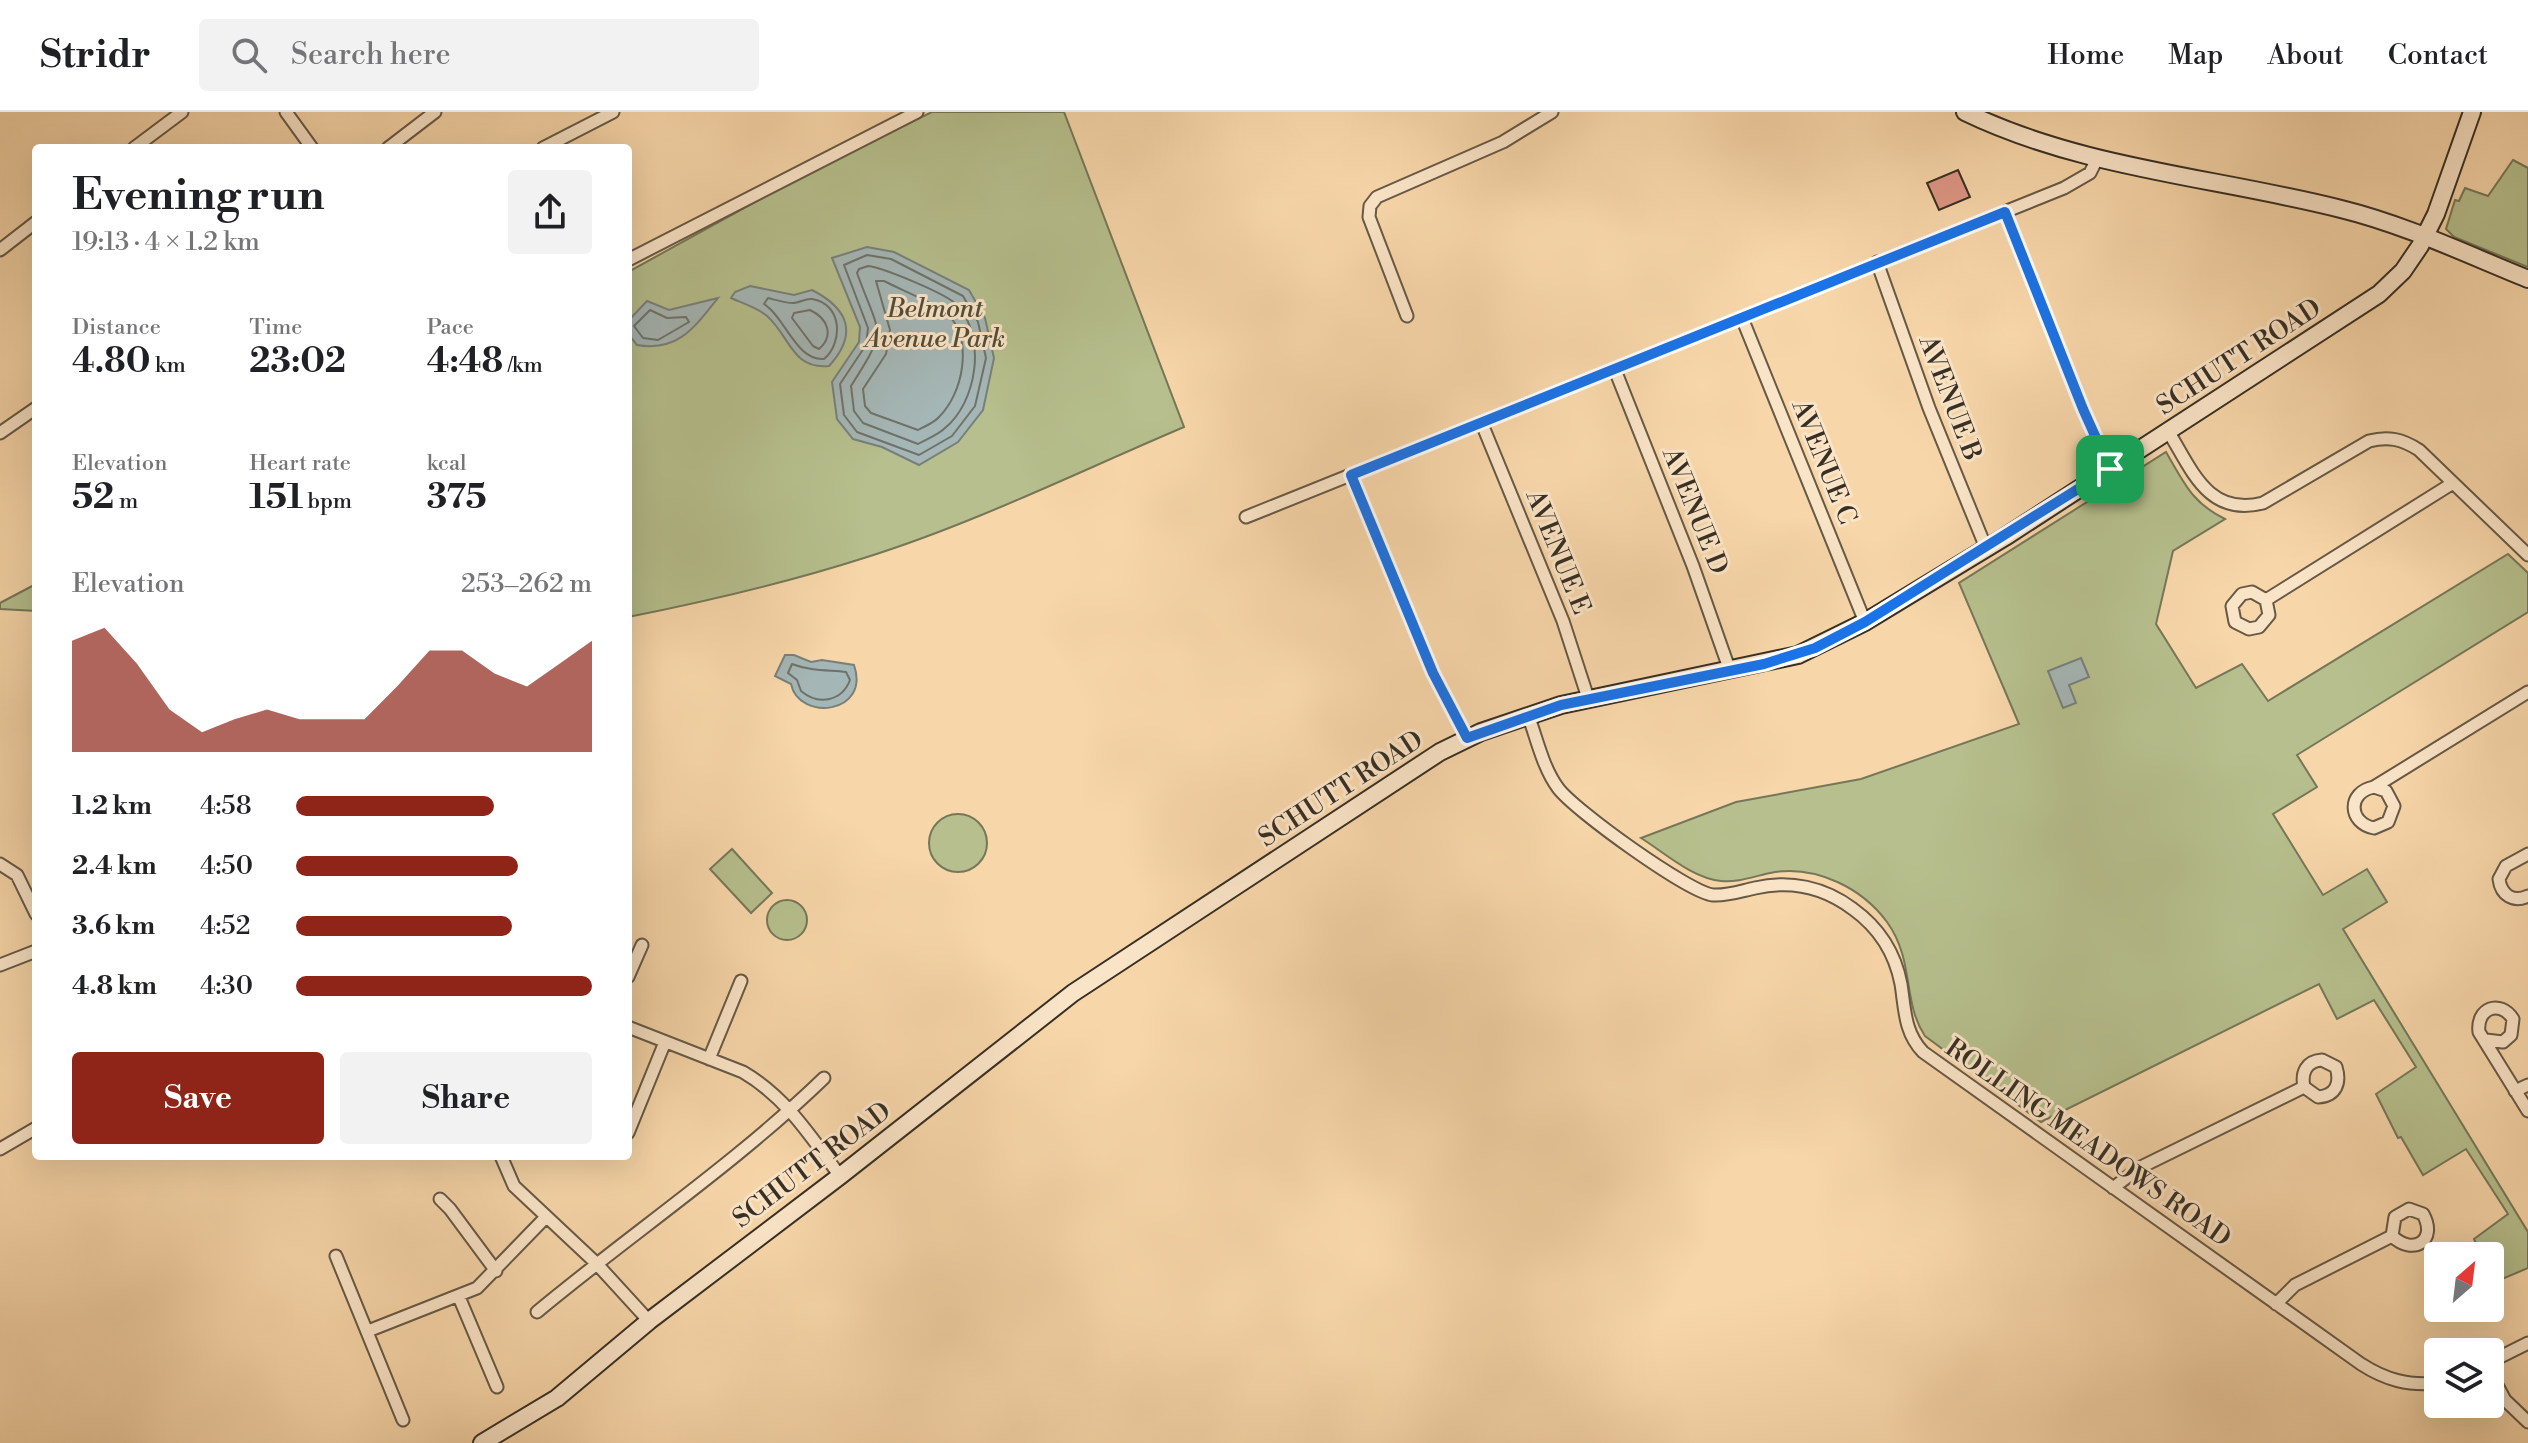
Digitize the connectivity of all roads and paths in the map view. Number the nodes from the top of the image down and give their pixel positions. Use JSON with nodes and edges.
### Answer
{"nodes":[{"id":1,"x":182,"y":112,"type":"edge"},
{"id":2,"x":286,"y":112,"type":"edge"},
{"id":3,"x":435,"y":112,"type":"edge"},
{"id":4,"x":613,"y":112,"type":"edge"},
{"id":5,"x":917,"y":112,"type":"edge"},
{"id":6,"x":1552,"y":112,"type":"edge"},
{"id":7,"x":1965,"y":112,"type":"edge"},
{"id":8,"x":2472,"y":112,"type":"edge"},
{"id":9,"x":139,"y":144,"type":"edge"},
{"id":10,"x":309,"y":144,"type":"edge"},
{"id":11,"x":393,"y":144,"type":"edge"},
{"id":12,"x":551,"y":144,"type":"edge"},
{"id":13,"x":2097,"y":159,"type":"junction"},
{"id":14,"x":2005,"y":212,"type":"junction"},
{"id":15,"x":32,"y":225,"type":"edge"},
{"id":16,"x":2424,"y":236,"type":"junction"},
{"id":17,"x":0,"y":250,"type":"edge"},
{"id":18,"x":632,"y":258,"type":"edge"},
{"id":19,"x":1877,"y":262,"type":"junction"},
{"id":20,"x":2528,"y":279,"type":"edge"},
{"id":21,"x":1407,"y":316,"type":"dead end"},
{"id":22,"x":1742,"y":318,"type":"junction"},
{"id":23,"x":1615,"y":370,"type":"junction"},
{"id":24,"x":32,"y":411,"type":"edge"},
{"id":25,"x":1482,"y":424,"type":"junction"},
{"id":26,"x":2168,"y":431,"type":"junction"},
{"id":27,"x":0,"y":433,"type":"edge"},
{"id":28,"x":2110,"y":469,"type":"junction"},
{"id":29,"x":1351,"y":475,"type":"junction"},
{"id":30,"x":2453,"y":483,"type":"junction"},
{"id":31,"x":1246,"y":517,"type":"dead end"},
{"id":32,"x":1986,"y":548,"type":"junction"},
{"id":33,"x":2528,"y":555,"type":"edge"},
{"id":34,"x":2266,"y":600,"type":"dead end"},
{"id":35,"x":1865,"y":622,"type":"junction"},
{"id":36,"x":1730,"y":671,"type":"junction"},
{"id":37,"x":2528,"y":692,"type":"edge"},
{"id":38,"x":1588,"y":698,"type":"junction"},
{"id":39,"x":1528,"y":715,"type":"junction"},
{"id":40,"x":1467,"y":738,"type":"junction"},
{"id":41,"x":2374,"y":787,"type":"dead end"},
{"id":42,"x":2528,"y":854,"type":"edge"},
{"id":43,"x":2522,"y":863,"type":"edge"},
{"id":44,"x":0,"y":864,"type":"edge"},
{"id":45,"x":2528,"y":896,"type":"edge"},
{"id":46,"x":32,"y":906,"type":"edge"},
{"id":47,"x":642,"y":945,"type":"dead end"},
{"id":48,"x":32,"y":953,"type":"edge"},
{"id":49,"x":0,"y":965,"type":"edge"},
{"id":50,"x":632,"y":968,"type":"edge"},
{"id":51,"x":741,"y":981,"type":"dead end"},
{"id":52,"x":632,"y":1029,"type":"edge"},
{"id":53,"x":2486,"y":1040,"type":"dead end"},
{"id":54,"x":665,"y":1042,"type":"junction"},
{"id":55,"x":709,"y":1059,"type":"junction"},
{"id":56,"x":824,"y":1078,"type":"dead end"},
{"id":57,"x":2528,"y":1085,"type":"edge"},
{"id":58,"x":2304,"y":1087,"type":"dead end"},
{"id":59,"x":2515,"y":1091,"type":"junction"},
{"id":60,"x":791,"y":1110,"type":"junction"},
{"id":61,"x":2528,"y":1111,"type":"edge"},
{"id":62,"x":632,"y":1123,"type":"edge"},
{"id":63,"x":32,"y":1130,"type":"edge"},
{"id":64,"x":0,"y":1149,"type":"edge"},
{"id":65,"x":503,"y":1160,"type":"edge"},
{"id":66,"x":840,"y":1176,"type":"junction"},
{"id":67,"x":2113,"y":1188,"type":"junction"},
{"id":68,"x":440,"y":1199,"type":"dead end"},
{"id":69,"x":545,"y":1218,"type":"junction"},
{"id":70,"x":2392,"y":1236,"type":"dead end"},
{"id":71,"x":336,"y":1256,"type":"dead end"},
{"id":72,"x":596,"y":1263,"type":"junction"},
{"id":73,"x":496,"y":1271,"type":"junction"},
{"id":74,"x":459,"y":1297,"type":"junction"},
{"id":75,"x":2276,"y":1304,"type":"junction"},
{"id":76,"x":537,"y":1312,"type":"dead end"},
{"id":77,"x":649,"y":1321,"type":"junction"},
{"id":78,"x":368,"y":1331,"type":"junction"},
{"id":79,"x":2528,"y":1343,"type":"edge"},
{"id":80,"x":2504,"y":1355,"type":"edge"},
{"id":81,"x":2424,"y":1383,"type":"edge"},
{"id":82,"x":497,"y":1387,"type":"dead end"},
{"id":83,"x":2504,"y":1398,"type":"edge"},
{"id":84,"x":403,"y":1420,"type":"dead end"},
{"id":85,"x":2528,"y":1422,"type":"edge"},
{"id":86,"x":482,"y":1443,"type":"edge"}],
"edges":[{"from":1,"to":9,"type":"street"},
{"from":2,"to":10,"type":"street"},
{"from":3,"to":11,"type":"street"},
{"from":4,"to":12,"type":"street"},
{"from":5,"to":18,"type":"street"},
{"from":6,"to":21,"type":"street"},
{"from":7,"to":13,"type":"street"},
{"from":8,"to":16,"type":"street","name":"SCHUTT ROAD"},
{"from":13,"to":14,"type":"street"},
{"from":13,"to":16,"type":"street"},
{"from":14,"to":19,"type":"street"},
{"from":14,"to":28,"type":"street"},
{"from":15,"to":17,"type":"street"},
{"from":16,"to":20,"type":"street"},
{"from":16,"to":26,"type":"street","name":"SCHUTT ROAD"},
{"from":19,"to":22,"type":"street"},
{"from":19,"to":32,"type":"street","name":"AVENUE B"},
{"from":22,"to":23,"type":"street"},
{"from":22,"to":35,"type":"street","name":"AVENUE C"},
{"from":23,"to":25,"type":"street"},
{"from":23,"to":36,"type":"street","name":"AVENUE D"},
{"from":24,"to":27,"type":"street"},
{"from":25,"to":29,"type":"street"},
{"from":25,"to":38,"type":"street","name":"AVENUE E"},
{"from":26,"to":28,"type":"street","name":"SCHUTT ROAD"},
{"from":26,"to":30,"type":"street"},
{"from":28,"to":32,"type":"street","name":"SCHUTT ROAD"},
{"from":29,"to":31,"type":"street"},
{"from":29,"to":40,"type":"street"},
{"from":30,"to":33,"type":"street"},
{"from":30,"to":34,"type":"street"},
{"from":32,"to":35,"type":"street","name":"SCHUTT ROAD"},
{"from":35,"to":36,"type":"street","name":"SCHUTT ROAD"},
{"from":36,"to":38,"type":"street","name":"SCHUTT ROAD"},
{"from":37,"to":41,"type":"street"},
{"from":38,"to":39,"type":"street","name":"SCHUTT ROAD"},
{"from":39,"to":40,"type":"street","name":"SCHUTT ROAD"},
{"from":39,"to":67,"type":"street","name":"ROLLING MEADOWS ROAD"},
{"from":40,"to":66,"type":"street","name":"SCHUTT ROAD"},
{"from":42,"to":43,"type":"street"},
{"from":43,"to":45,"type":"street"},
{"from":44,"to":46,"type":"street"},
{"from":47,"to":50,"type":"street"},
{"from":48,"to":49,"type":"street"},
{"from":51,"to":55,"type":"street"},
{"from":52,"to":54,"type":"street"},
{"from":53,"to":59,"type":"street"},
{"from":54,"to":55,"type":"street"},
{"from":54,"to":62,"type":"street"},
{"from":55,"to":60,"type":"street"},
{"from":56,"to":60,"type":"street"},
{"from":57,"to":59,"type":"street"},
{"from":58,"to":67,"type":"street"},
{"from":59,"to":61,"type":"street"},
{"from":60,"to":66,"type":"street"},
{"from":60,"to":72,"type":"street"},
{"from":63,"to":64,"type":"street"},
{"from":65,"to":69,"type":"street"},
{"from":66,"to":77,"type":"street","name":"SCHUTT ROAD"},
{"from":67,"to":75,"type":"street","name":"ROLLING MEADOWS ROAD"},
{"from":68,"to":73,"type":"street"},
{"from":69,"to":72,"type":"street"},
{"from":69,"to":73,"type":"street"},
{"from":70,"to":75,"type":"street"},
{"from":71,"to":78,"type":"street"},
{"from":72,"to":76,"type":"street"},
{"from":72,"to":77,"type":"street"},
{"from":73,"to":74,"type":"street"},
{"from":74,"to":78,"type":"street"},
{"from":74,"to":82,"type":"street"},
{"from":75,"to":81,"type":"street","name":"ROLLING MEADOWS ROAD"},
{"from":77,"to":86,"type":"street","name":"SCHUTT ROAD"},
{"from":78,"to":84,"type":"street"},
{"from":79,"to":80,"type":"street"},
{"from":83,"to":85,"type":"street"}]}
